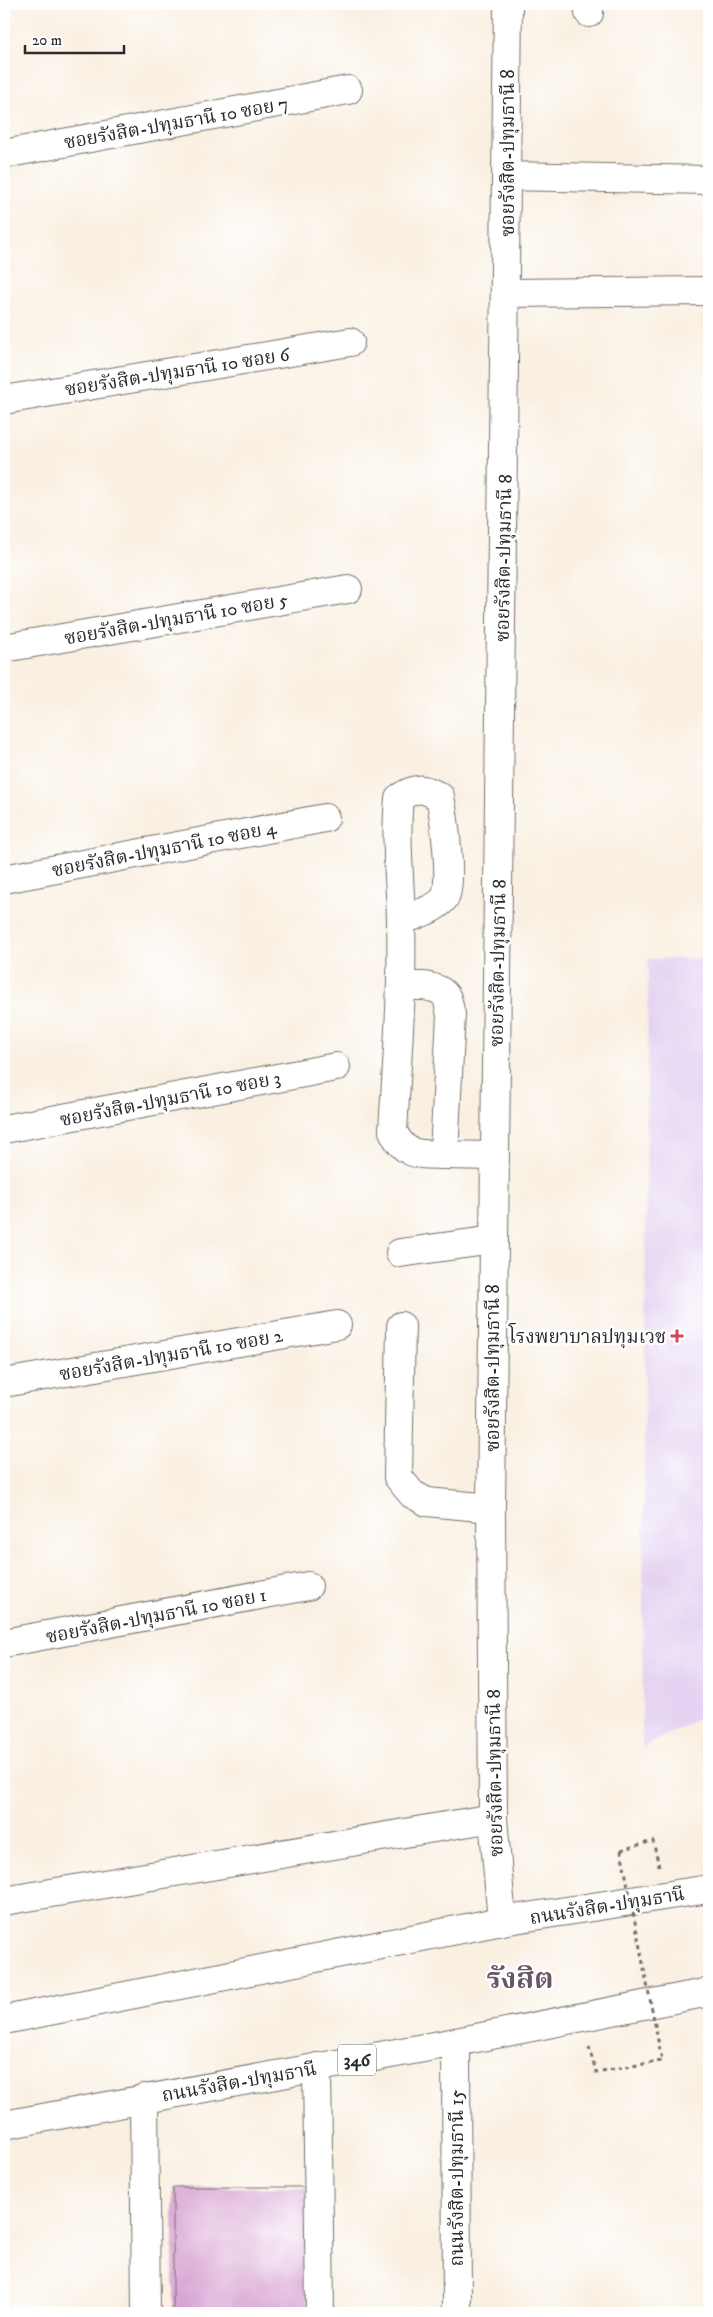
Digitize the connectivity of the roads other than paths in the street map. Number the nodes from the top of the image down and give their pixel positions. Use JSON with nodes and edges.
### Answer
{"nodes":[{"id":1,"x":508,"y":4,"type":"edge"},
{"id":2,"x":348,"y":90,"type":"dead end"},
{"id":3,"x":4,"y":154,"type":"edge"},
{"id":4,"x":506,"y":176,"type":"junction"},
{"id":5,"x":709,"y":180,"type":"edge"},
{"id":6,"x":709,"y":292,"type":"edge"},
{"id":7,"x":506,"y":293,"type":"junction"},
{"id":8,"x":350,"y":342,"type":"dead end"},
{"id":9,"x":4,"y":400,"type":"edge"},
{"id":10,"x":348,"y":589,"type":"dead end"},
{"id":11,"x":4,"y":648,"type":"edge"},
{"id":12,"x":325,"y":818,"type":"dead end"},
{"id":13,"x":4,"y":879,"type":"edge"},
{"id":14,"x":401,"y":920,"type":"dead end"},
{"id":15,"x":401,"y":986,"type":"junction"},
{"id":16,"x":336,"y":1067,"type":"dead end"},
{"id":17,"x":4,"y":1130,"type":"edge"},
{"id":18,"x":444,"y":1155,"type":"junction"},
{"id":19,"x":495,"y":1156,"type":"junction"},
{"id":20,"x":494,"y":1240,"type":"junction"},
{"id":21,"x":400,"y":1253,"type":"dead end"},
{"id":22,"x":337,"y":1325,"type":"dead end"},
{"id":23,"x":401,"y":1326,"type":"dead end"},
{"id":24,"x":4,"y":1383,"type":"edge"},
{"id":25,"x":491,"y":1508,"type":"junction"},
{"id":26,"x":308,"y":1586,"type":"dead end"},
{"id":27,"x":4,"y":1644,"type":"edge"},
{"id":28,"x":493,"y":1818,"type":"junction"},
{"id":29,"x":709,"y":1889,"type":"edge"},
{"id":30,"x":4,"y":1901,"type":"edge"},
{"id":31,"x":502,"y":1921,"type":"junction"},
{"id":32,"x":709,"y":1992,"type":"edge"},
{"id":33,"x":4,"y":2020,"type":"edge"},
{"id":34,"x":456,"y":2042,"type":"junction"},
{"id":35,"x":316,"y":2067,"type":"junction"},
{"id":36,"x":144,"y":2098,"type":"junction"},
{"id":37,"x":4,"y":2125,"type":"edge"},
{"id":38,"x":146,"y":2313,"type":"edge"},
{"id":39,"x":320,"y":2313,"type":"edge"},
{"id":40,"x":457,"y":2313,"type":"edge"}],
"edges":[{"from":1,"to":4,"type":"street","name":"ซอยรังสิต-ปทุมธานี 8"},
{"from":2,"to":3,"type":"street","name":"ซอยรังสิต-ปทุมธานี 10 ซอย 7"},
{"from":4,"to":5,"type":"street"},
{"from":4,"to":7,"type":"street","name":"ซอยรังสิต-ปทุมธานี 8"},
{"from":6,"to":7,"type":"street"},
{"from":7,"to":19,"type":"street","name":"ซอยรังสิต-ปทุมธานี 8"},
{"from":8,"to":9,"type":"street","name":"ซอยรังสิต-ปทุมธานี 10 ซอย 6"},
{"from":10,"to":11,"type":"street","name":"ซอยรังสิต-ปทุมธานี 10 ซอย 5"},
{"from":12,"to":13,"type":"street","name":"ซอยรังสิต-ปทุมธานี 10 ซอย 4"},
{"from":14,"to":15,"type":"street"},
{"from":15,"to":18,"type":"street"},
{"from":15,"to":18,"type":"street"},
{"from":16,"to":17,"type":"street","name":"ซอยรังสิต-ปทุมธานี 10 ซอย 3"},
{"from":18,"to":19,"type":"street"},
{"from":19,"to":20,"type":"street","name":"ซอยรังสิต-ปทุมธานี 8"},
{"from":20,"to":21,"type":"street"},
{"from":20,"to":25,"type":"street","name":"ซอยรังสิต-ปทุมธานี 8"},
{"from":22,"to":24,"type":"street","name":"ซอยรังสิต-ปทุมธานี 10 ซอย 2"},
{"from":23,"to":25,"type":"street"},
{"from":25,"to":28,"type":"street","name":"ซอยรังสิต-ปทุมธานี 8"},
{"from":26,"to":27,"type":"street","name":"ซอยรังสิต-ปทุมธานี 10 ซอย 1"},
{"from":28,"to":30,"type":"street"},
{"from":28,"to":31,"type":"street","name":"ซอยรังสิต-ปทุมธานี 8"},
{"from":29,"to":31,"type":"street","name":"ถนนรังสิต-ปทุมธานี"},
{"from":31,"to":33,"type":"street","name":"ถนนรังสิต-ปทุมธานี"},
{"from":32,"to":34,"type":"street","name":"ถนนรังสิต-ปทุมธานี","number":"346"},
{"from":34,"to":35,"type":"street","name":"ถนนรังสิต-ปทุมธานี","number":"346"},
{"from":34,"to":40,"type":"street","name":"ถนนรังสิต-ปทุมธานี 15"},
{"from":35,"to":36,"type":"street","name":"ถนนรังสิต-ปทุมธานี","number":"346"},
{"from":35,"to":39,"type":"street"},
{"from":36,"to":37,"type":"street","name":"ถนนรังสิต-ปทุมธานี","number":"346"},
{"from":36,"to":38,"type":"street"}]}
